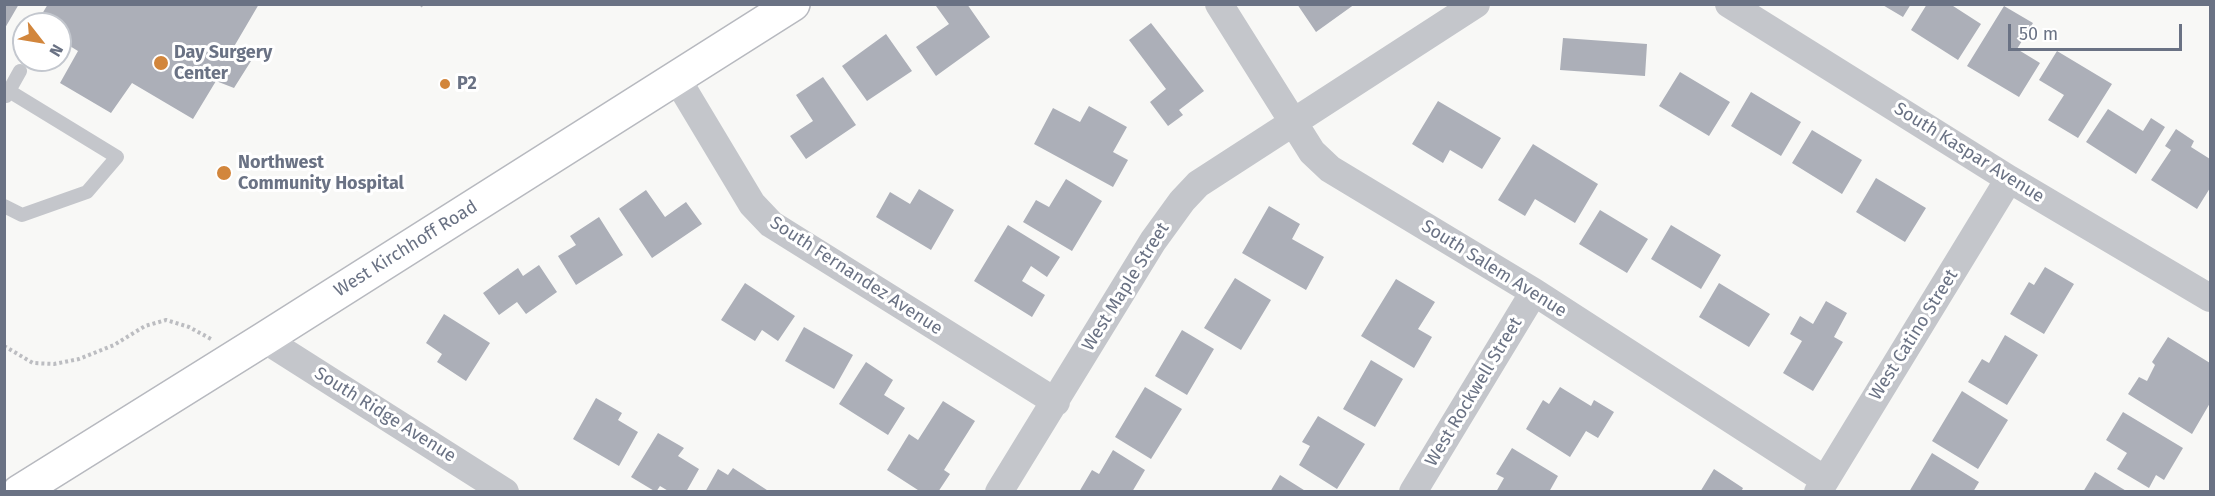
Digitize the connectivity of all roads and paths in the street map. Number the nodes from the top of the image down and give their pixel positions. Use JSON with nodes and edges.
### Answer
{"nodes":[{"id":1,"x":793,"y":4,"type":"edge"},
{"id":2,"x":1219,"y":4,"type":"edge"},
{"id":3,"x":1476,"y":4,"type":"edge"},
{"id":4,"x":1729,"y":4,"type":"edge"},
{"id":5,"x":19,"y":72,"type":"edge"},
{"id":6,"x":677,"y":79,"type":"junction"},
{"id":7,"x":7,"y":94,"type":"edge"},
{"id":8,"x":1293,"y":121,"type":"junction"},
{"id":9,"x":2009,"y":179,"type":"junction"},
{"id":10,"x":4,"y":206,"type":"edge"},
{"id":11,"x":1534,"y":292,"type":"junction"},
{"id":12,"x":2211,"y":298,"type":"edge"},
{"id":13,"x":4,"y":346,"type":"edge"},
{"id":14,"x":252,"y":347,"type":"junction"},
{"id":15,"x":1056,"y":402,"type":"junction"},
{"id":16,"x":1821,"y":486,"type":"edge"},
{"id":17,"x":19,"y":492,"type":"edge"},
{"id":18,"x":505,"y":492,"type":"edge"},
{"id":19,"x":999,"y":492,"type":"edge"},
{"id":20,"x":1413,"y":492,"type":"edge"}],
"edges":[{"from":1,"to":6,"type":"main road","name":"West Kirchhoff Road"},
{"from":2,"to":8,"type":"street","name":"South Salem Avenue"},
{"from":3,"to":8,"type":"street"},
{"from":4,"to":9,"type":"street","name":"South Kaspar Avenue"},
{"from":5,"to":7,"type":"lane"},
{"from":6,"to":14,"type":"main road","name":"West Kirchhoff Road"},
{"from":6,"to":15,"type":"street","name":"South Fernandez Avenue"},
{"from":7,"to":10,"type":"lane"},
{"from":8,"to":11,"type":"street","name":"South Salem Avenue"},
{"from":8,"to":15,"type":"street","name":"West Maple Street"},
{"from":9,"to":12,"type":"street","name":"South Kaspar Avenue"},
{"from":9,"to":16,"type":"street","name":"West Catino Street"},
{"from":11,"to":16,"type":"street","name":"South Salem Avenue"},
{"from":11,"to":20,"type":"street","name":"West Rockwell Street"},
{"from":13,"to":14,"type":"path"},
{"from":14,"to":17,"type":"main road","name":"West Kirchhoff Road"},
{"from":14,"to":18,"type":"street","name":"South Ridge Avenue"},
{"from":15,"to":19,"type":"street","name":"West Maple Street"}]}
